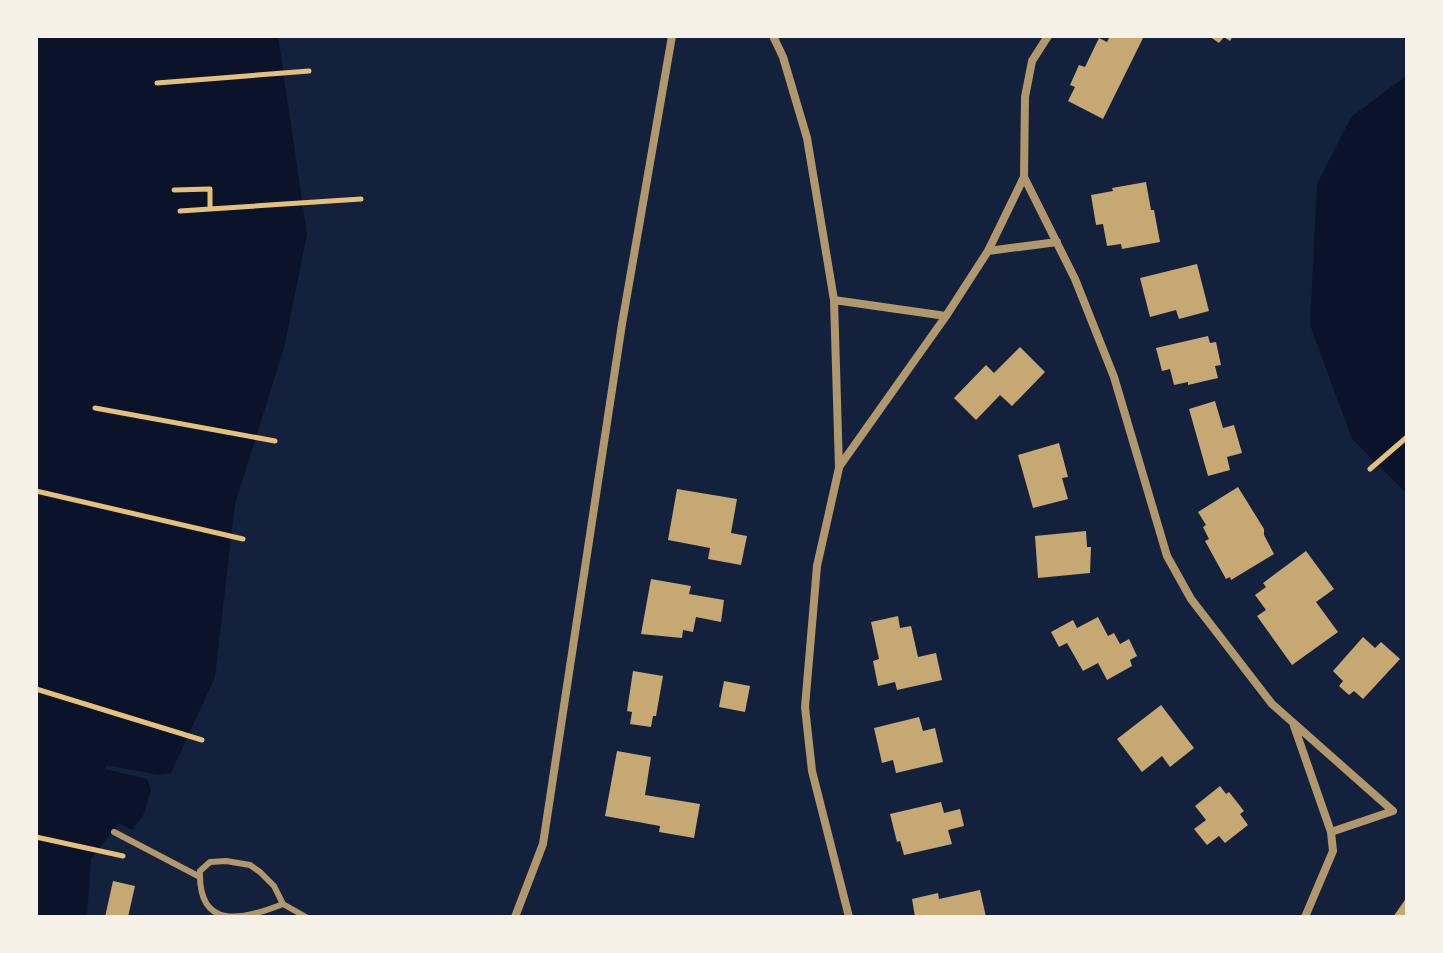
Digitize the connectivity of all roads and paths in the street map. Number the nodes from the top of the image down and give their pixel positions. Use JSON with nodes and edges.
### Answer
{"nodes":[{"id":1,"x":672,"y":36,"type":"edge"},
{"id":2,"x":773,"y":36,"type":"edge"},
{"id":3,"x":1048,"y":36,"type":"edge"},
{"id":4,"x":309,"y":71,"type":"dead end"},
{"id":5,"x":157,"y":83,"type":"dead end"},
{"id":6,"x":1024,"y":177,"type":"junction"},
{"id":7,"x":174,"y":190,"type":"dead end"},
{"id":8,"x":361,"y":199,"type":"dead end"},
{"id":9,"x":210,"y":209,"type":"junction"},
{"id":10,"x":180,"y":211,"type":"dead end"},
{"id":11,"x":1057,"y":242,"type":"junction"},
{"id":12,"x":988,"y":251,"type":"junction"},
{"id":13,"x":834,"y":300,"type":"junction"},
{"id":14,"x":946,"y":316,"type":"junction"},
{"id":15,"x":95,"y":408,"type":"dead end"},
{"id":16,"x":1407,"y":437,"type":"edge"},
{"id":17,"x":275,"y":441,"type":"dead end"},
{"id":18,"x":839,"y":468,"type":"junction"},
{"id":19,"x":1370,"y":469,"type":"dead end"},
{"id":20,"x":36,"y":491,"type":"edge"},
{"id":21,"x":243,"y":539,"type":"dead end"},
{"id":22,"x":36,"y":689,"type":"edge"},
{"id":23,"x":1293,"y":722,"type":"junction"},
{"id":24,"x":202,"y":740,"type":"dead end"},
{"id":25,"x":114,"y":832,"type":"dead end"},
{"id":26,"x":1331,"y":832,"type":"junction"},
{"id":27,"x":36,"y":837,"type":"edge"},
{"id":28,"x":128,"y":857,"type":"dead end"},
{"id":29,"x":200,"y":877,"type":"junction"},
{"id":30,"x":283,"y":904,"type":"junction"},
{"id":31,"x":306,"y":917,"type":"edge"},
{"id":32,"x":515,"y":917,"type":"edge"},
{"id":33,"x":849,"y":917,"type":"edge"},
{"id":34,"x":1305,"y":917,"type":"edge"}],
"edges":[{"from":1,"to":32,"type":"street"},
{"from":2,"to":13,"type":"street"},
{"from":3,"to":6,"type":"street"},
{"from":4,"to":5,"type":"path"},
{"from":6,"to":11,"type":"street"},
{"from":6,"to":12,"type":"street"},
{"from":7,"to":9,"type":"path"},
{"from":8,"to":9,"type":"path"},
{"from":9,"to":10,"type":"path"},
{"from":11,"to":12,"type":"street"},
{"from":11,"to":23,"type":"street"},
{"from":12,"to":14,"type":"street"},
{"from":13,"to":14,"type":"street"},
{"from":13,"to":18,"type":"street"},
{"from":14,"to":18,"type":"street"},
{"from":15,"to":17,"type":"path"},
{"from":16,"to":19,"type":"path"},
{"from":18,"to":33,"type":"street"},
{"from":20,"to":21,"type":"path"},
{"from":22,"to":24,"type":"path"},
{"from":23,"to":26,"type":"street"},
{"from":23,"to":26,"type":"street"},
{"from":25,"to":29,"type":"lane"},
{"from":26,"to":34,"type":"street"},
{"from":27,"to":28,"type":"path"},
{"from":29,"to":30,"type":"lane"},
{"from":29,"to":30,"type":"lane"},
{"from":30,"to":31,"type":"lane"}]}
